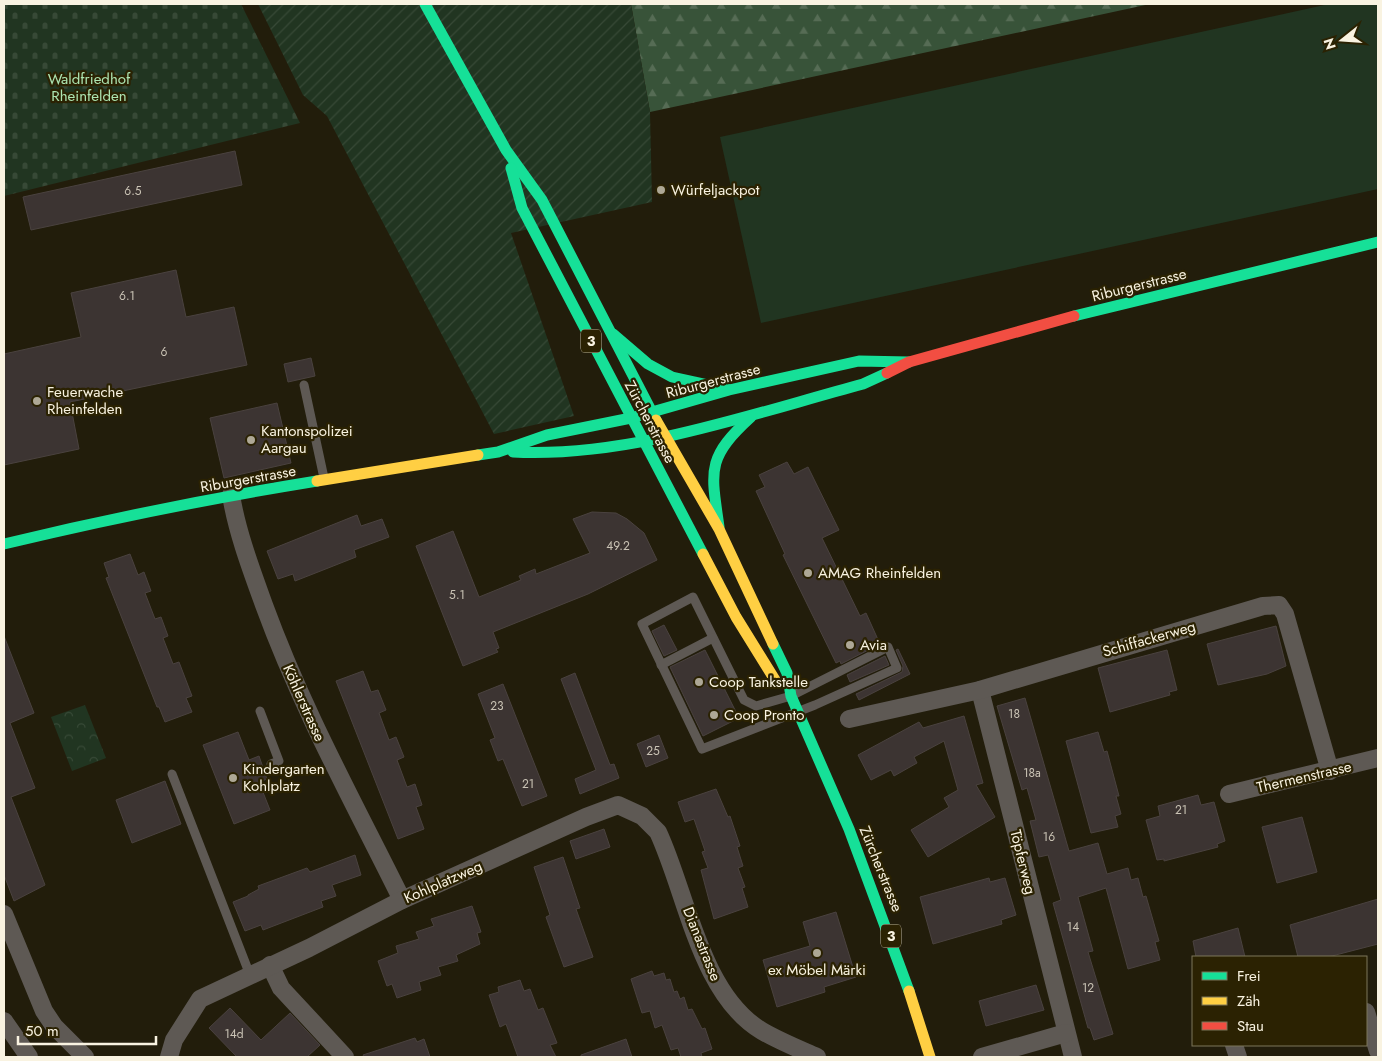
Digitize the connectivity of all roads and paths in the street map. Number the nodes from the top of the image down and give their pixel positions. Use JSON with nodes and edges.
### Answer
{"nodes":[{"id":1,"x":425,"y":4,"type":"edge"},
{"id":2,"x":506,"y":150,"type":"junction"},
{"id":3,"x":1378,"y":242,"type":"edge"},
{"id":4,"x":613,"y":334,"type":"junction"},
{"id":5,"x":909,"y":362,"type":"junction"},
{"id":6,"x":304,"y":385,"type":"dead end"},
{"id":7,"x":729,"y":390,"type":"junction"},
{"id":8,"x":652,"y":413,"type":"junction"},
{"id":9,"x":754,"y":414,"type":"junction"},
{"id":10,"x":631,"y":418,"type":"junction"},
{"id":11,"x":665,"y":436,"type":"junction"},
{"id":12,"x":644,"y":441,"type":"junction"},
{"id":13,"x":498,"y":452,"type":"junction"},
{"id":14,"x":324,"y":481,"type":"junction"},
{"id":15,"x":231,"y":496,"type":"junction"},
{"id":16,"x":719,"y":529,"type":"junction"},
{"id":17,"x":4,"y":544,"type":"edge"},
{"id":18,"x":713,"y":638,"type":"junction"},
{"id":19,"x":661,"y":665,"type":"junction"},
{"id":20,"x":980,"y":690,"type":"junction"},
{"id":21,"x":791,"y":696,"type":"junction"},
{"id":22,"x":260,"y":711,"type":"dead end"},
{"id":23,"x":798,"y":712,"type":"junction"},
{"id":24,"x":849,"y":720,"type":"dead end"},
{"id":25,"x":1378,"y":758,"type":"edge"},
{"id":26,"x":271,"y":764,"type":"dead end"},
{"id":27,"x":1330,"y":771,"type":"junction"},
{"id":28,"x":172,"y":774,"type":"dead end"},
{"id":29,"x":1229,"y":794,"type":"dead end"},
{"id":30,"x":618,"y":805,"type":"joint"},
{"id":31,"x":402,"y":900,"type":"junction"},
{"id":32,"x":4,"y":914,"type":"edge"},
{"id":33,"x":270,"y":965,"type":"junction"},
{"id":34,"x":250,"y":974,"type":"junction"},
{"id":35,"x":1367,"y":1015,"type":"edge"},
{"id":36,"x":4,"y":1021,"type":"edge"},
{"id":37,"x":1066,"y":1033,"type":"junction"},
{"id":38,"x":1378,"y":1051,"type":"edge"},
{"id":39,"x":29,"y":1057,"type":"edge"},
{"id":40,"x":85,"y":1057,"type":"edge"},
{"id":41,"x":169,"y":1057,"type":"edge"},
{"id":42,"x":344,"y":1057,"type":"edge"},
{"id":43,"x":817,"y":1057,"type":"edge"},
{"id":44,"x":930,"y":1057,"type":"edge"},
{"id":45,"x":982,"y":1057,"type":"edge"},
{"id":46,"x":1073,"y":1057,"type":"edge"}],
"edges":[{"from":1,"to":2,"type":"main road","name":"Zürcherstrasse","number":"3"},
{"from":2,"to":4,"type":"main road","name":"Zürcherstrasse","number":"3"},
{"from":2,"to":10,"type":"main road","name":"Zürcherstrasse","number":"3"},
{"from":3,"to":5,"type":"main road","name":"Riburgerstrasse"},
{"from":4,"to":7,"type":"main road"},
{"from":4,"to":8,"type":"main road","name":"Zürcherstrasse","number":"3"},
{"from":5,"to":7,"type":"main road","name":"Riburgerstrasse"},
{"from":5,"to":9,"type":"main road","name":"Riburgerstrasse"},
{"from":6,"to":14,"type":"lane"},
{"from":7,"to":8,"type":"main road","name":"Riburgerstrasse"},
{"from":8,"to":10,"type":"main road","name":"Riburgerstrasse"},
{"from":8,"to":11,"type":"main road","name":"Zürcherstrasse","number":"3"},
{"from":9,"to":11,"type":"main road","name":"Riburgerstrasse"},
{"from":9,"to":16,"type":"main road","name":"Riburgerstrasse"},
{"from":10,"to":12,"type":"main road","name":"Zürcherstrasse","number":"3"},
{"from":10,"to":13,"type":"main road","name":"Riburgerstrasse"},
{"from":11,"to":12,"type":"main road","name":"Riburgerstrasse"},
{"from":11,"to":16,"type":"main road","name":"Zürcherstrasse","number":"3"},
{"from":12,"to":13,"type":"main road","name":"Riburgerstrasse"},
{"from":12,"to":21,"type":"main road","name":"Zürcherstrasse","number":"3"},
{"from":13,"to":14,"type":"main road","name":"Riburgerstrasse"},
{"from":14,"to":15,"type":"main road","name":"Riburgerstrasse"},
{"from":15,"to":17,"type":"main road","name":"Riburgerstrasse"},
{"from":15,"to":31,"type":"street","name":"Köhlerstrasse"},
{"from":16,"to":21,"type":"main road","name":"Zürcherstrasse","number":"3"},
{"from":18,"to":19,"type":"lane"},
{"from":18,"to":19,"type":"lane"},
{"from":18,"to":21,"type":"lane"},
{"from":19,"to":23,"type":"lane"},
{"from":20,"to":24,"type":"street","name":"Schiffackerweg"},
{"from":20,"to":27,"type":"street","name":"Schiffackerweg"},
{"from":20,"to":37,"type":"street","name":"Töpferweg"},
{"from":21,"to":23,"type":"main road","name":"Zürcherstrasse","number":"3"},
{"from":21,"to":23,"type":"lane"},
{"from":22,"to":26,"type":"lane"},
{"from":23,"to":44,"type":"main road","name":"Zürcherstrasse","number":"3"},
{"from":25,"to":27,"type":"street","name":"Thermenstrasse"},
{"from":27,"to":29,"type":"street","name":"Thermenstrasse"},
{"from":28,"to":34,"type":"lane"},
{"from":30,"to":31,"type":"street","name":"Kohlplatzweg"},
{"from":30,"to":43,"type":"street","name":"Dianastrasse"},
{"from":31,"to":33,"type":"street","name":"Kohlplatzweg"},
{"from":32,"to":40,"type":"street"},
{"from":33,"to":34,"type":"street","name":"Kohlplatzweg"},
{"from":33,"to":42,"type":"street"},
{"from":34,"to":41,"type":"street","name":"Kohlplatzweg"},
{"from":35,"to":38,"type":"street"},
{"from":36,"to":39,"type":"street"},
{"from":37,"to":45,"type":"street"},
{"from":37,"to":46,"type":"street","name":"Töpferweg"}]}
